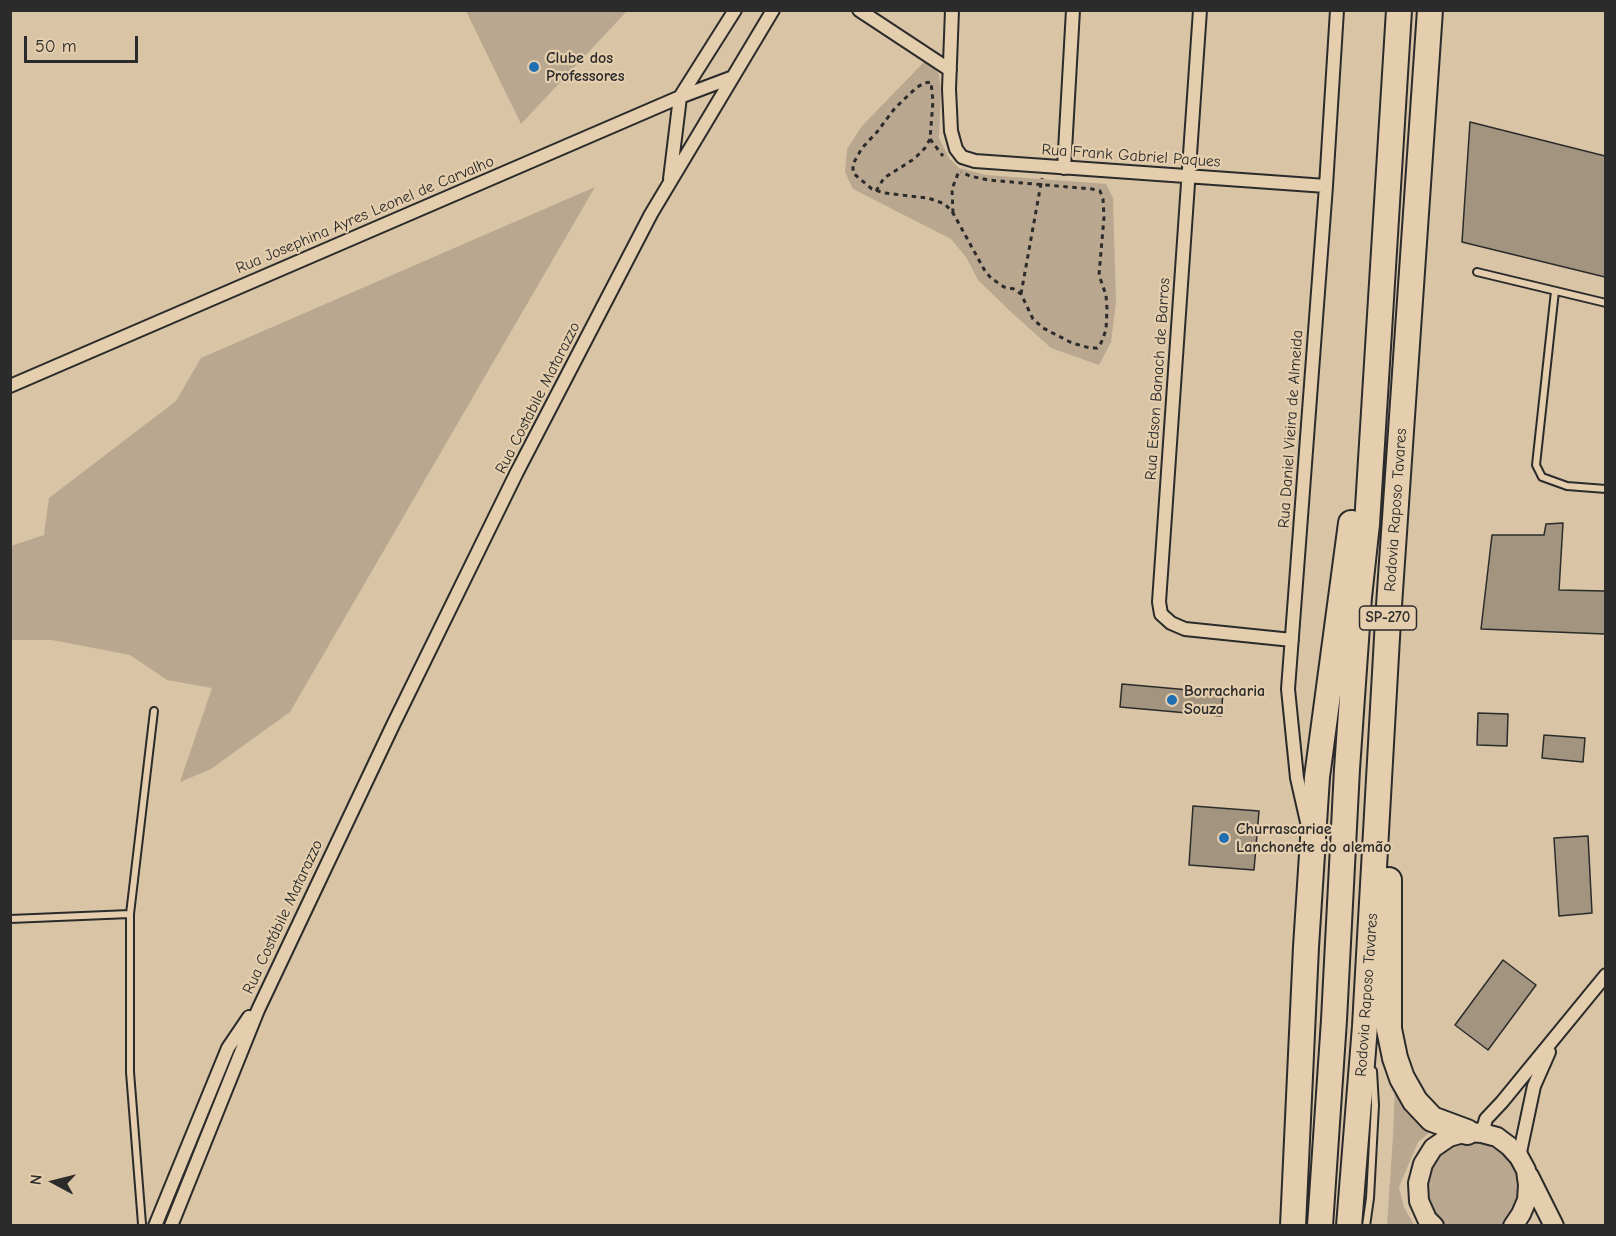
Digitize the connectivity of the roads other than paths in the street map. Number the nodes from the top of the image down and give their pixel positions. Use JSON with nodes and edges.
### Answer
{"nodes":[{"id":1,"x":735,"y":10,"type":"edge"},
{"id":2,"x":773,"y":10,"type":"edge"},
{"id":3,"x":859,"y":10,"type":"edge"},
{"id":4,"x":952,"y":10,"type":"edge"},
{"id":5,"x":1073,"y":10,"type":"edge"},
{"id":6,"x":1200,"y":10,"type":"edge"},
{"id":7,"x":1337,"y":10,"type":"edge"},
{"id":8,"x":1399,"y":10,"type":"edge"},
{"id":9,"x":1430,"y":10,"type":"edge"},
{"id":10,"x":950,"y":70,"type":"junction"},
{"id":11,"x":733,"y":77,"type":"junction"},
{"id":12,"x":680,"y":97,"type":"junction"},
{"id":13,"x":1064,"y":168,"type":"junction"},
{"id":14,"x":1188,"y":177,"type":"junction"},
{"id":15,"x":669,"y":183,"type":"junction"},
{"id":16,"x":1326,"y":186,"type":"junction"},
{"id":17,"x":1382,"y":261,"type":"junction"},
{"id":18,"x":1477,"y":272,"type":"dead end"},
{"id":19,"x":1555,"y":291,"type":"junction"},
{"id":20,"x":1605,"y":303,"type":"edge"},
{"id":21,"x":10,"y":386,"type":"edge"},
{"id":22,"x":1399,"y":471,"type":"junction"},
{"id":23,"x":1605,"y":489,"type":"edge"},
{"id":24,"x":441,"y":630,"type":"joint"},
{"id":25,"x":1292,"y":640,"type":"junction"},
{"id":26,"x":154,"y":711,"type":"dead end"},
{"id":27,"x":1312,"y":848,"type":"junction"},
{"id":28,"x":129,"y":914,"type":"junction"},
{"id":29,"x":10,"y":919,"type":"edge"},
{"id":30,"x":1605,"y":975,"type":"edge"},
{"id":31,"x":266,"y":992,"type":"junction"},
{"id":32,"x":1366,"y":1010,"type":"junction"},
{"id":33,"x":1556,"y":1036,"type":"junction"},
{"id":34,"x":1371,"y":1057,"type":"dead end"},
{"id":35,"x":1372,"y":1067,"type":"dead end"},
{"id":36,"x":1474,"y":1132,"type":"junction"},
{"id":37,"x":1522,"y":1164,"type":"junction"},
{"id":38,"x":142,"y":1224,"type":"dead end"},
{"id":39,"x":155,"y":1226,"type":"edge"},
{"id":40,"x":171,"y":1226,"type":"edge"},
{"id":41,"x":1293,"y":1226,"type":"edge"},
{"id":42,"x":1320,"y":1226,"type":"edge"},
{"id":43,"x":1349,"y":1226,"type":"edge"},
{"id":44,"x":1366,"y":1226,"type":"edge"},
{"id":45,"x":1434,"y":1226,"type":"edge"},
{"id":46,"x":1513,"y":1226,"type":"edge"},
{"id":47,"x":1554,"y":1226,"type":"edge"}],
"edges":[{"from":1,"to":12,"type":"street","name":"Rua Costabile Matarazzo"},
{"from":2,"to":11,"type":"street","name":"Rua Costabile Matarazzo"},
{"from":3,"to":10,"type":"street"},
{"from":4,"to":10,"type":"street"},
{"from":5,"to":13,"type":"street"},
{"from":6,"to":14,"type":"street","name":"Rua Edson Banach de Barros"},
{"from":7,"to":16,"type":"street","name":"Rua Daniel Vieira de Almeida"},
{"from":8,"to":17,"type":"highway","name":"Rodovia Raposo Tavares","number":"SP-270"},
{"from":9,"to":22,"type":"highway","name":"Rodovia Raposo Tavares","number":"SP-270"},
{"from":10,"to":13,"type":"street","name":"Rua Frank Gabriel Paques"},
{"from":11,"to":12,"type":"street","name":"Rua Josephina Ayres Leonel de Carvalho"},
{"from":11,"to":15,"type":"street","name":"Rua Costabile Matarazzo"},
{"from":12,"to":15,"type":"street","name":"Rua Costabile Matarazzo"},
{"from":12,"to":21,"type":"street","name":"Rua Josephina Ayres Leonel de Carvalho"},
{"from":13,"to":14,"type":"street","name":"Rua Frank Gabriel Paques"},
{"from":14,"to":16,"type":"street","name":"Rua Frank Gabriel Paques"},
{"from":14,"to":25,"type":"street","name":"Rua Edson Banach de Barros"},
{"from":15,"to":24,"type":"street","name":"Rua Costabile Matarazzo"},
{"from":16,"to":25,"type":"street","name":"Rua Daniel Vieira de Almeida"},
{"from":17,"to":27,"type":"highway"},
{"from":17,"to":42,"type":"highway","name":"Rodovia Raposo Tavares","number":"SP-270"},
{"from":18,"to":19,"type":"lane"},
{"from":19,"to":20,"type":"lane"},
{"from":19,"to":23,"type":"lane"},
{"from":22,"to":32,"type":"highway","name":"Rodovia Raposo Tavares","number":"SP-270"},
{"from":22,"to":36,"type":"highway"},
{"from":24,"to":31,"type":"street","name":"Rua Costábile Matarazzo"},
{"from":25,"to":27,"type":"street","name":"Rua Daniel Vieira de Almeida"},
{"from":26,"to":28,"type":"lane"},
{"from":27,"to":41,"type":"highway"},
{"from":28,"to":29,"type":"lane"},
{"from":28,"to":38,"type":"lane"},
{"from":30,"to":33,"type":"street"},
{"from":31,"to":39,"type":"street"},
{"from":31,"to":40,"type":"street","name":"Rua Costábile Matarazzo"},
{"from":32,"to":34,"type":"lane"},
{"from":32,"to":43,"type":"highway","name":"Rodovia Raposo Tavares","number":"SP-270"},
{"from":33,"to":36,"type":"street"},
{"from":33,"to":37,"type":"street"},
{"from":35,"to":44,"type":"lane"},
{"from":36,"to":37,"type":"main road"},
{"from":36,"to":45,"type":"main road"},
{"from":37,"to":46,"type":"main road"},
{"from":37,"to":47,"type":"main road"}]}
